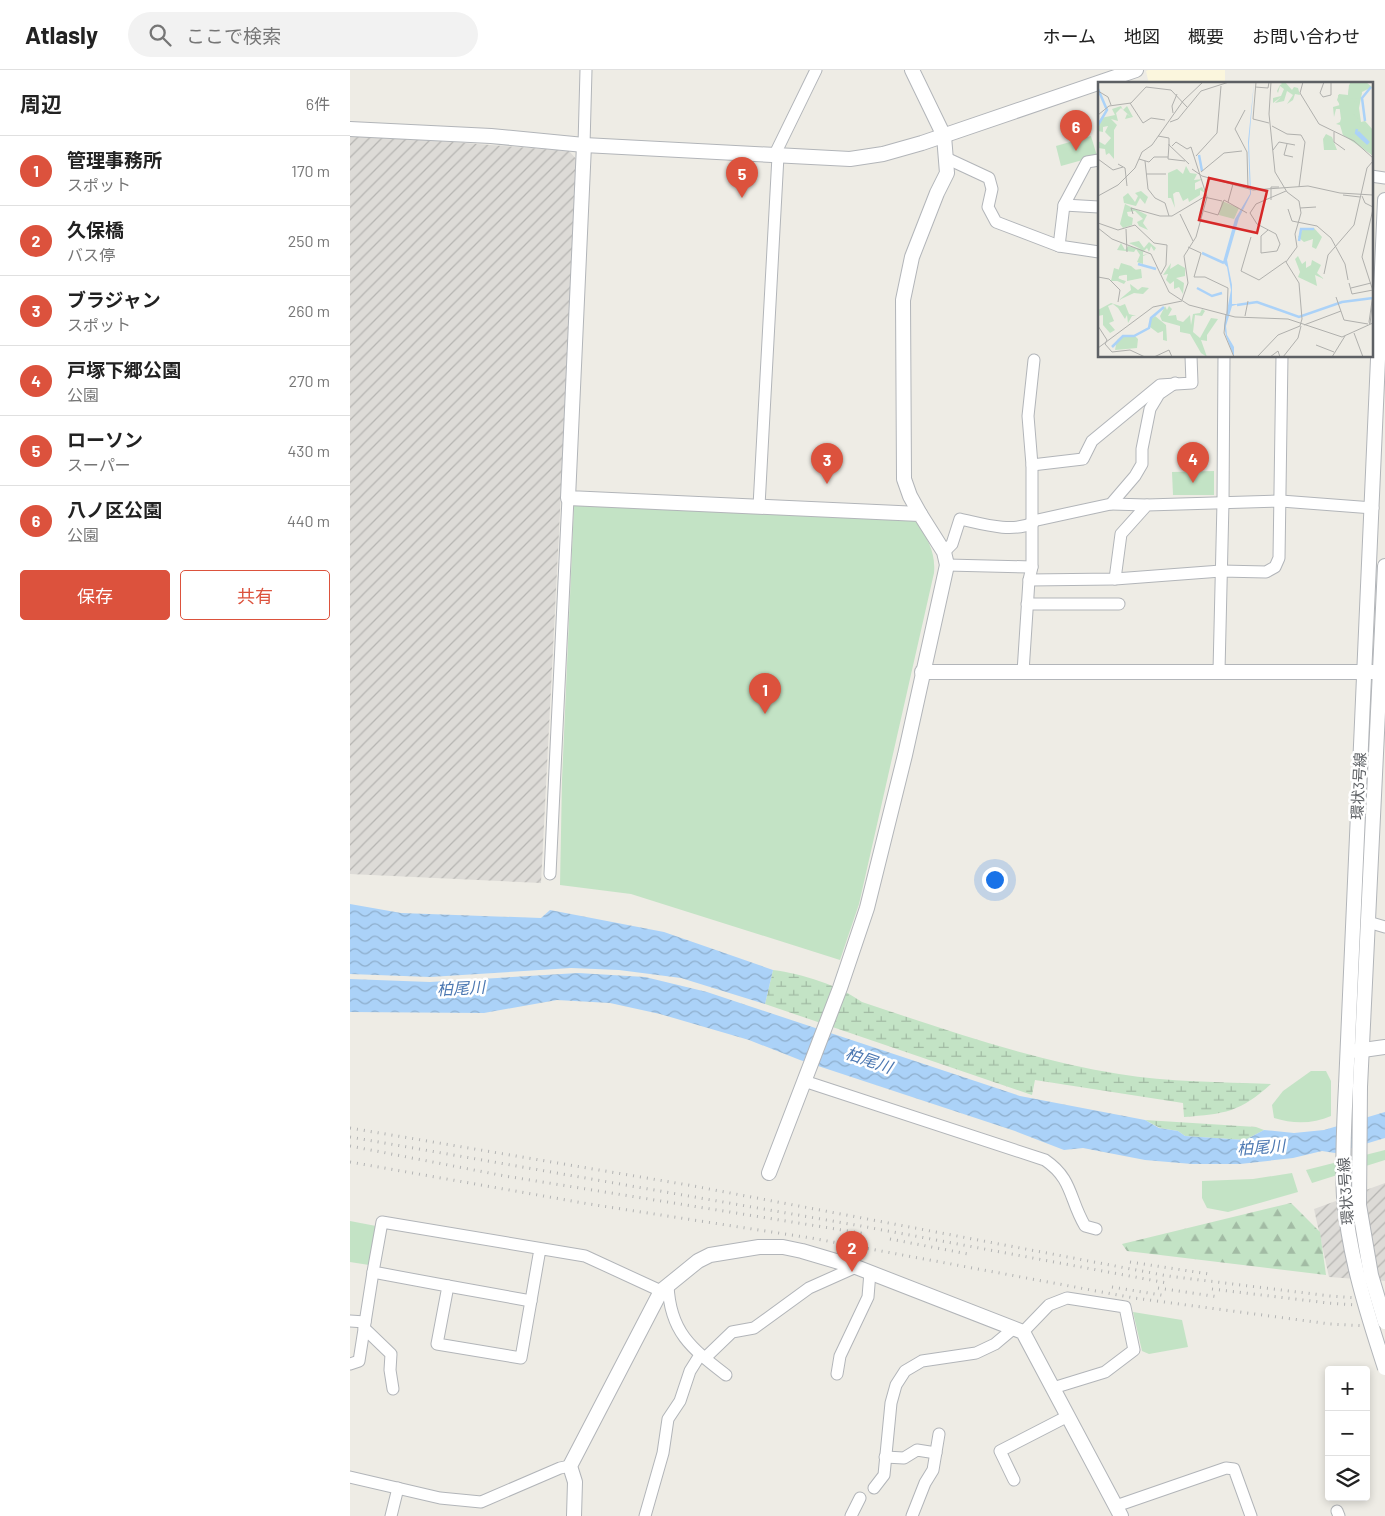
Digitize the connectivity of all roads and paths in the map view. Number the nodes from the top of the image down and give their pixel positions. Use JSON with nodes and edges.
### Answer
{"nodes":[{"id":1,"x":586,"y":70,"type":"edge"},
{"id":2,"x":816,"y":70,"type":"edge"},
{"id":3,"x":912,"y":70,"type":"edge"},
{"id":4,"x":1136,"y":70,"type":"edge"},
{"id":5,"x":1101,"y":82,"type":"edge"},
{"id":6,"x":1098,"y":83,"type":"edge"},
{"id":7,"x":350,"y":129,"type":"edge"},
{"id":8,"x":944,"y":136,"type":"junction"},
{"id":9,"x":584,"y":146,"type":"junction"},
{"id":10,"x":776,"y":156,"type":"junction"},
{"id":11,"x":946,"y":158,"type":"junction"},
{"id":12,"x":1098,"y":160,"type":"edge"},
{"id":13,"x":1372,"y":176,"type":"edge"},
{"id":14,"x":1385,"y":178,"type":"edge"},
{"id":15,"x":1385,"y":200,"type":"edge"},
{"id":16,"x":1064,"y":205,"type":"junction"},
{"id":17,"x":1098,"y":207,"type":"edge"},
{"id":18,"x":1059,"y":246,"type":"junction"},
{"id":19,"x":1098,"y":252,"type":"edge"},
{"id":20,"x":1378,"y":355,"type":"edge"},
{"id":21,"x":1191,"y":358,"type":"edge"},
{"id":22,"x":1224,"y":358,"type":"edge"},
{"id":23,"x":1282,"y":358,"type":"edge"},
{"id":24,"x":1034,"y":360,"type":"dead end"},
{"id":25,"x":1175,"y":383,"type":"junction"},
{"id":26,"x":1032,"y":465,"type":"junction"},
{"id":27,"x":568,"y":498,"type":"junction"},
{"id":28,"x":1223,"y":502,"type":"junction"},
{"id":29,"x":1281,"y":502,"type":"junction"},
{"id":30,"x":1111,"y":504,"type":"junction"},
{"id":31,"x":1147,"y":505,"type":"junction"},
{"id":32,"x":759,"y":506,"type":"junction"},
{"id":33,"x":1373,"y":508,"type":"junction"},
{"id":34,"x":920,"y":514,"type":"junction"},
{"id":35,"x":1033,"y":522,"type":"junction"},
{"id":36,"x":945,"y":558,"type":"junction"},
{"id":37,"x":1032,"y":566,"type":"junction"},
{"id":38,"x":1385,"y":566,"type":"edge"},
{"id":39,"x":1370,"y":570,"type":"junction"},
{"id":40,"x":1385,"y":570,"type":"edge"},
{"id":41,"x":1221,"y":571,"type":"junction"},
{"id":42,"x":1115,"y":579,"type":"junction"},
{"id":43,"x":1029,"y":580,"type":"junction"},
{"id":44,"x":1027,"y":604,"type":"junction"},
{"id":45,"x":1119,"y":604,"type":"dead end"},
{"id":46,"x":1219,"y":671,"type":"junction"},
{"id":47,"x":922,"y":672,"type":"junction"},
{"id":48,"x":1023,"y":672,"type":"junction"},
{"id":49,"x":1364,"y":672,"type":"junction"},
{"id":50,"x":1380,"y":672,"type":"junction"},
{"id":51,"x":550,"y":874,"type":"dead end"},
{"id":52,"x":1368,"y":922,"type":"junction"},
{"id":53,"x":1385,"y":927,"type":"edge"},
{"id":54,"x":1385,"y":1047,"type":"edge"},
{"id":55,"x":1363,"y":1050,"type":"junction"},
{"id":56,"x":1347,"y":1053,"type":"junction"},
{"id":57,"x":805,"y":1077,"type":"junction"},
{"id":58,"x":769,"y":1173,"type":"dead end"},
{"id":59,"x":1096,"y":1229,"type":"dead end"},
{"id":60,"x":540,"y":1249,"type":"junction"},
{"id":61,"x":856,"y":1267,"type":"junction"},
{"id":62,"x":373,"y":1272,"type":"junction"},
{"id":63,"x":870,"y":1272,"type":"junction"},
{"id":64,"x":448,"y":1286,"type":"junction"},
{"id":65,"x":665,"y":1288,"type":"junction"},
{"id":66,"x":531,"y":1301,"type":"junction"},
{"id":67,"x":350,"y":1321,"type":"edge"},
{"id":68,"x":1385,"y":1322,"type":"edge"},
{"id":69,"x":365,"y":1325,"type":"junction"},
{"id":70,"x":1019,"y":1330,"type":"junction"},
{"id":71,"x":702,"y":1356,"type":"junction"},
{"id":72,"x":350,"y":1364,"type":"edge"},
{"id":73,"x":1385,"y":1368,"type":"edge"},
{"id":74,"x":726,"y":1374,"type":"dead end"},
{"id":75,"x":838,"y":1374,"type":"dead end"},
{"id":76,"x":393,"y":1388,"type":"dead end"},
{"id":77,"x":1053,"y":1388,"type":"junction"},
{"id":78,"x":1068,"y":1416,"type":"junction"},
{"id":79,"x":939,"y":1434,"type":"dead end"},
{"id":80,"x":936,"y":1452,"type":"junction"},
{"id":81,"x":885,"y":1457,"type":"junction"},
{"id":82,"x":570,"y":1466,"type":"junction"},
{"id":83,"x":350,"y":1477,"type":"edge"},
{"id":84,"x":1014,"y":1480,"type":"dead end"},
{"id":85,"x":398,"y":1488,"type":"junction"},
{"id":86,"x":874,"y":1488,"type":"dead end"},
{"id":87,"x":860,"y":1498,"type":"dead end"},
{"id":88,"x":1118,"y":1513,"type":"edge"},
{"id":89,"x":391,"y":1516,"type":"edge"},
{"id":90,"x":574,"y":1516,"type":"edge"},
{"id":91,"x":645,"y":1516,"type":"edge"},
{"id":92,"x":851,"y":1516,"type":"edge"},
{"id":93,"x":912,"y":1516,"type":"edge"},
{"id":94,"x":1251,"y":1516,"type":"edge"}],
"edges":[{"from":1,"to":9,"type":"street"},
{"from":2,"to":10,"type":"street"},
{"from":3,"to":8,"type":"street"},
{"from":4,"to":5,"type":"street"},
{"from":6,"to":8,"type":"street"},
{"from":7,"to":9,"type":"street"},
{"from":8,"to":10,"type":"street"},
{"from":8,"to":11,"type":"street"},
{"from":9,"to":10,"type":"street"},
{"from":9,"to":27,"type":"street"},
{"from":10,"to":32,"type":"street"},
{"from":11,"to":18,"type":"street"},
{"from":11,"to":34,"type":"street"},
{"from":12,"to":16,"type":"street"},
{"from":13,"to":14,"type":"street"},
{"from":15,"to":20,"type":"street","name":"環状3号線"},
{"from":16,"to":17,"type":"street"},
{"from":16,"to":18,"type":"street"},
{"from":18,"to":19,"type":"street"},
{"from":20,"to":33,"type":"street","name":"環状3号線"},
{"from":21,"to":25,"type":"street"},
{"from":22,"to":28,"type":"street"},
{"from":23,"to":29,"type":"street"},
{"from":24,"to":26,"type":"street"},
{"from":25,"to":26,"type":"street"},
{"from":25,"to":30,"type":"street"},
{"from":26,"to":35,"type":"street"},
{"from":27,"to":32,"type":"street"},
{"from":27,"to":51,"type":"street"},
{"from":28,"to":29,"type":"street"},
{"from":28,"to":31,"type":"street"},
{"from":28,"to":41,"type":"street"},
{"from":29,"to":33,"type":"street"},
{"from":29,"to":41,"type":"street"},
{"from":30,"to":31,"type":"street"},
{"from":30,"to":35,"type":"street"},
{"from":31,"to":42,"type":"street"},
{"from":32,"to":34,"type":"street"},
{"from":33,"to":39,"type":"street","name":"環状3号線"},
{"from":34,"to":36,"type":"street"},
{"from":35,"to":36,"type":"street"},
{"from":35,"to":37,"type":"street"},
{"from":36,"to":37,"type":"street"},
{"from":36,"to":47,"type":"street"},
{"from":37,"to":43,"type":"street"},
{"from":38,"to":40,"type":"street","name":"環状3号線"},
{"from":39,"to":40,"type":"street"},
{"from":39,"to":49,"type":"street","name":"環状3号線"},
{"from":40,"to":50,"type":"street","name":"環状3号線"},
{"from":41,"to":42,"type":"street"},
{"from":41,"to":46,"type":"street"},
{"from":42,"to":43,"type":"street"},
{"from":43,"to":44,"type":"street"},
{"from":44,"to":45,"type":"street"},
{"from":44,"to":48,"type":"street"},
{"from":46,"to":48,"type":"street"},
{"from":46,"to":49,"type":"street"},
{"from":47,"to":48,"type":"street"},
{"from":47,"to":57,"type":"street"},
{"from":49,"to":50,"type":"street"},
{"from":49,"to":56,"type":"street","name":"環状3号線"},
{"from":50,"to":52,"type":"street","name":"環状3号線"},
{"from":52,"to":53,"type":"street"},
{"from":52,"to":55,"type":"street","name":"環状3号線"},
{"from":54,"to":55,"type":"street"},
{"from":55,"to":56,"type":"street"},
{"from":55,"to":68,"type":"street","name":"環状3号線","bridge":true},
{"from":56,"to":73,"type":"street","name":"環状3号線","bridge":true},
{"from":57,"to":58,"type":"street"},
{"from":57,"to":59,"type":"street"},
{"from":60,"to":62,"type":"street"},
{"from":60,"to":65,"type":"street"},
{"from":60,"to":66,"type":"street"},
{"from":61,"to":63,"type":"street"},
{"from":61,"to":65,"type":"street"},
{"from":61,"to":71,"type":"street"},
{"from":62,"to":64,"type":"street"},
{"from":62,"to":69,"type":"street"},
{"from":63,"to":70,"type":"street"},
{"from":63,"to":75,"type":"street"},
{"from":64,"to":66,"type":"street"},
{"from":64,"to":66,"type":"street"},
{"from":65,"to":71,"type":"street"},
{"from":65,"to":82,"type":"street"},
{"from":67,"to":69,"type":"street"},
{"from":69,"to":72,"type":"street"},
{"from":69,"to":76,"type":"street"},
{"from":70,"to":77,"type":"street"},
{"from":70,"to":77,"type":"street"},
{"from":70,"to":81,"type":"street"},
{"from":71,"to":74,"type":"street"},
{"from":71,"to":91,"type":"street"},
{"from":77,"to":78,"type":"street"},
{"from":78,"to":84,"type":"street"},
{"from":78,"to":88,"type":"street"},
{"from":79,"to":80,"type":"street"},
{"from":80,"to":81,"type":"street"},
{"from":80,"to":93,"type":"street"},
{"from":81,"to":86,"type":"street"},
{"from":82,"to":85,"type":"street"},
{"from":82,"to":90,"type":"street"},
{"from":83,"to":85,"type":"street"},
{"from":85,"to":89,"type":"street"},
{"from":87,"to":92,"type":"street"},
{"from":88,"to":94,"type":"street"}]}
